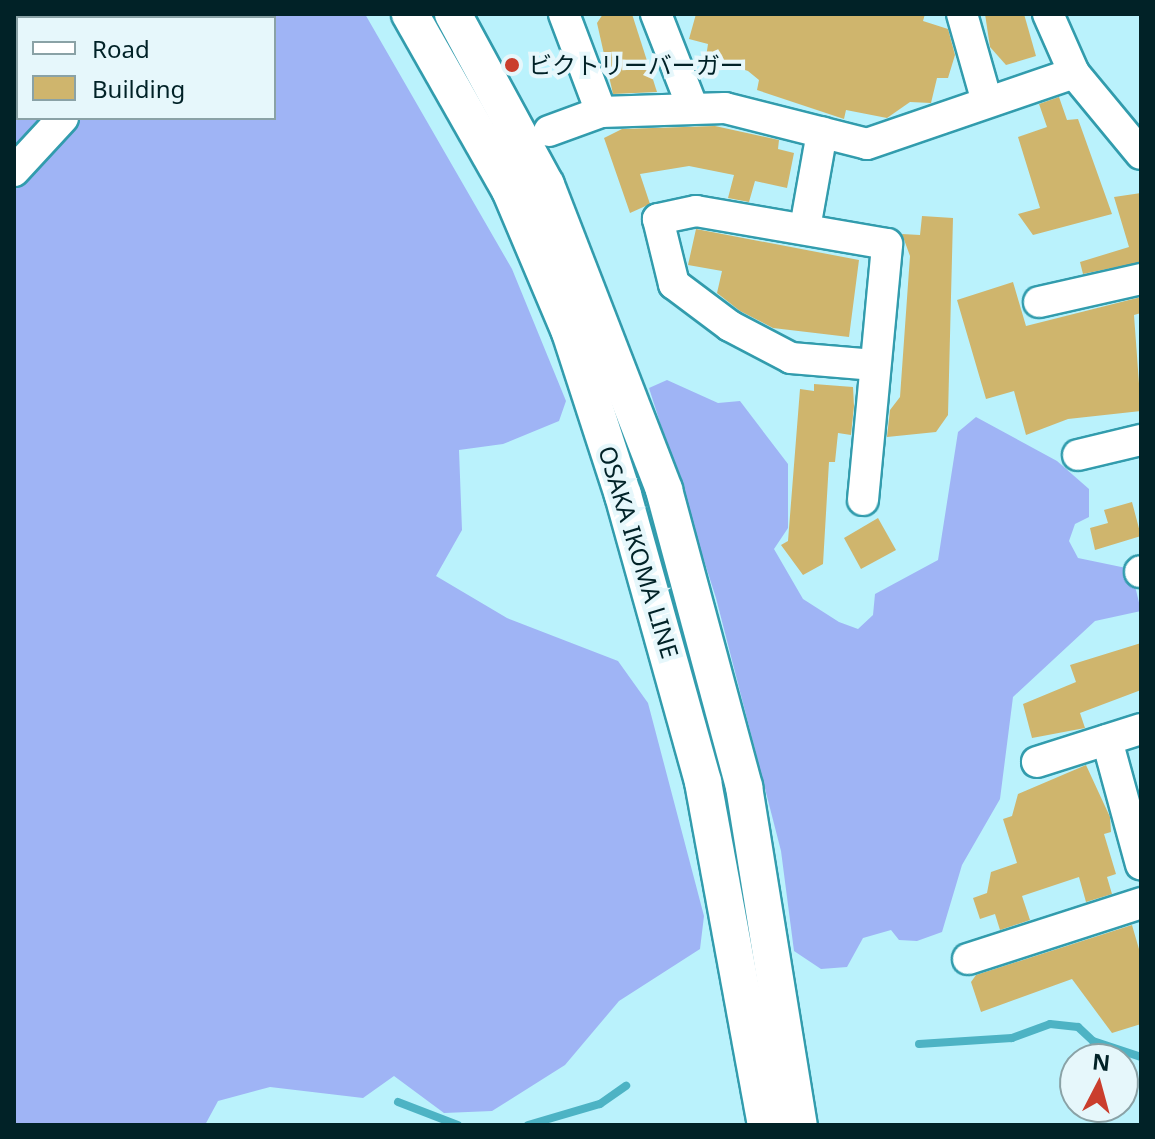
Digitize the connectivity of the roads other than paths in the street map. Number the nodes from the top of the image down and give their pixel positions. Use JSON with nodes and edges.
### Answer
{"nodes":[{"id":1,"x":410,"y":14,"type":"edge"},
{"id":2,"x":453,"y":14,"type":"edge"},
{"id":3,"x":564,"y":14,"type":"edge"},
{"id":4,"x":656,"y":14,"type":"edge"},
{"id":5,"x":962,"y":14,"type":"edge"},
{"id":6,"x":1048,"y":14,"type":"edge"},
{"id":7,"x":1074,"y":73,"type":"junction"},
{"id":8,"x":987,"y":102,"type":"junction"},
{"id":9,"x":692,"y":106,"type":"junction"},
{"id":10,"x":601,"y":112,"type":"junction"},
{"id":11,"x":61,"y":120,"type":"edge"},
{"id":12,"x":549,"y":131,"type":"dead end"},
{"id":13,"x":822,"y":133,"type":"junction"},
{"id":14,"x":1141,"y":154,"type":"edge"},
{"id":15,"x":14,"y":171,"type":"edge"},
{"id":16,"x":805,"y":228,"type":"junction"},
{"id":17,"x":1141,"y":279,"type":"edge"},
{"id":18,"x":1039,"y":302,"type":"dead end"},
{"id":19,"x":875,"y":365,"type":"junction"},
{"id":20,"x":1141,"y":440,"type":"edge"},
{"id":21,"x":1078,"y":455,"type":"dead end"},
{"id":22,"x":863,"y":500,"type":"dead end"},
{"id":23,"x":1141,"y":729,"type":"edge"},
{"id":24,"x":1107,"y":740,"type":"junction"},
{"id":25,"x":1037,"y":762,"type":"dead end"},
{"id":26,"x":1141,"y":864,"type":"edge"},
{"id":27,"x":1141,"y":903,"type":"edge"},
{"id":28,"x":968,"y":959,"type":"dead end"},
{"id":29,"x":766,"y":1125,"type":"edge"},
{"id":30,"x":799,"y":1125,"type":"edge"}],
"edges":[{"from":1,"to":29,"type":"main road","name":"OSAKA IKOMA LINE"},
{"from":2,"to":30,"type":"main road","name":"OSAKA IKOMA LINE"},
{"from":3,"to":10,"type":"street"},
{"from":4,"to":9,"type":"street"},
{"from":5,"to":8,"type":"street"},
{"from":6,"to":7,"type":"street"},
{"from":7,"to":8,"type":"street"},
{"from":7,"to":14,"type":"street"},
{"from":8,"to":13,"type":"street"},
{"from":9,"to":10,"type":"street"},
{"from":9,"to":13,"type":"street"},
{"from":10,"to":12,"type":"street"},
{"from":11,"to":15,"type":"street"},
{"from":13,"to":16,"type":"street"},
{"from":16,"to":19,"type":"street"},
{"from":16,"to":19,"type":"street"},
{"from":17,"to":18,"type":"street"},
{"from":19,"to":22,"type":"street"},
{"from":20,"to":21,"type":"street"},
{"from":23,"to":24,"type":"street"},
{"from":24,"to":25,"type":"street"},
{"from":24,"to":26,"type":"street"},
{"from":27,"to":28,"type":"street"}]}
